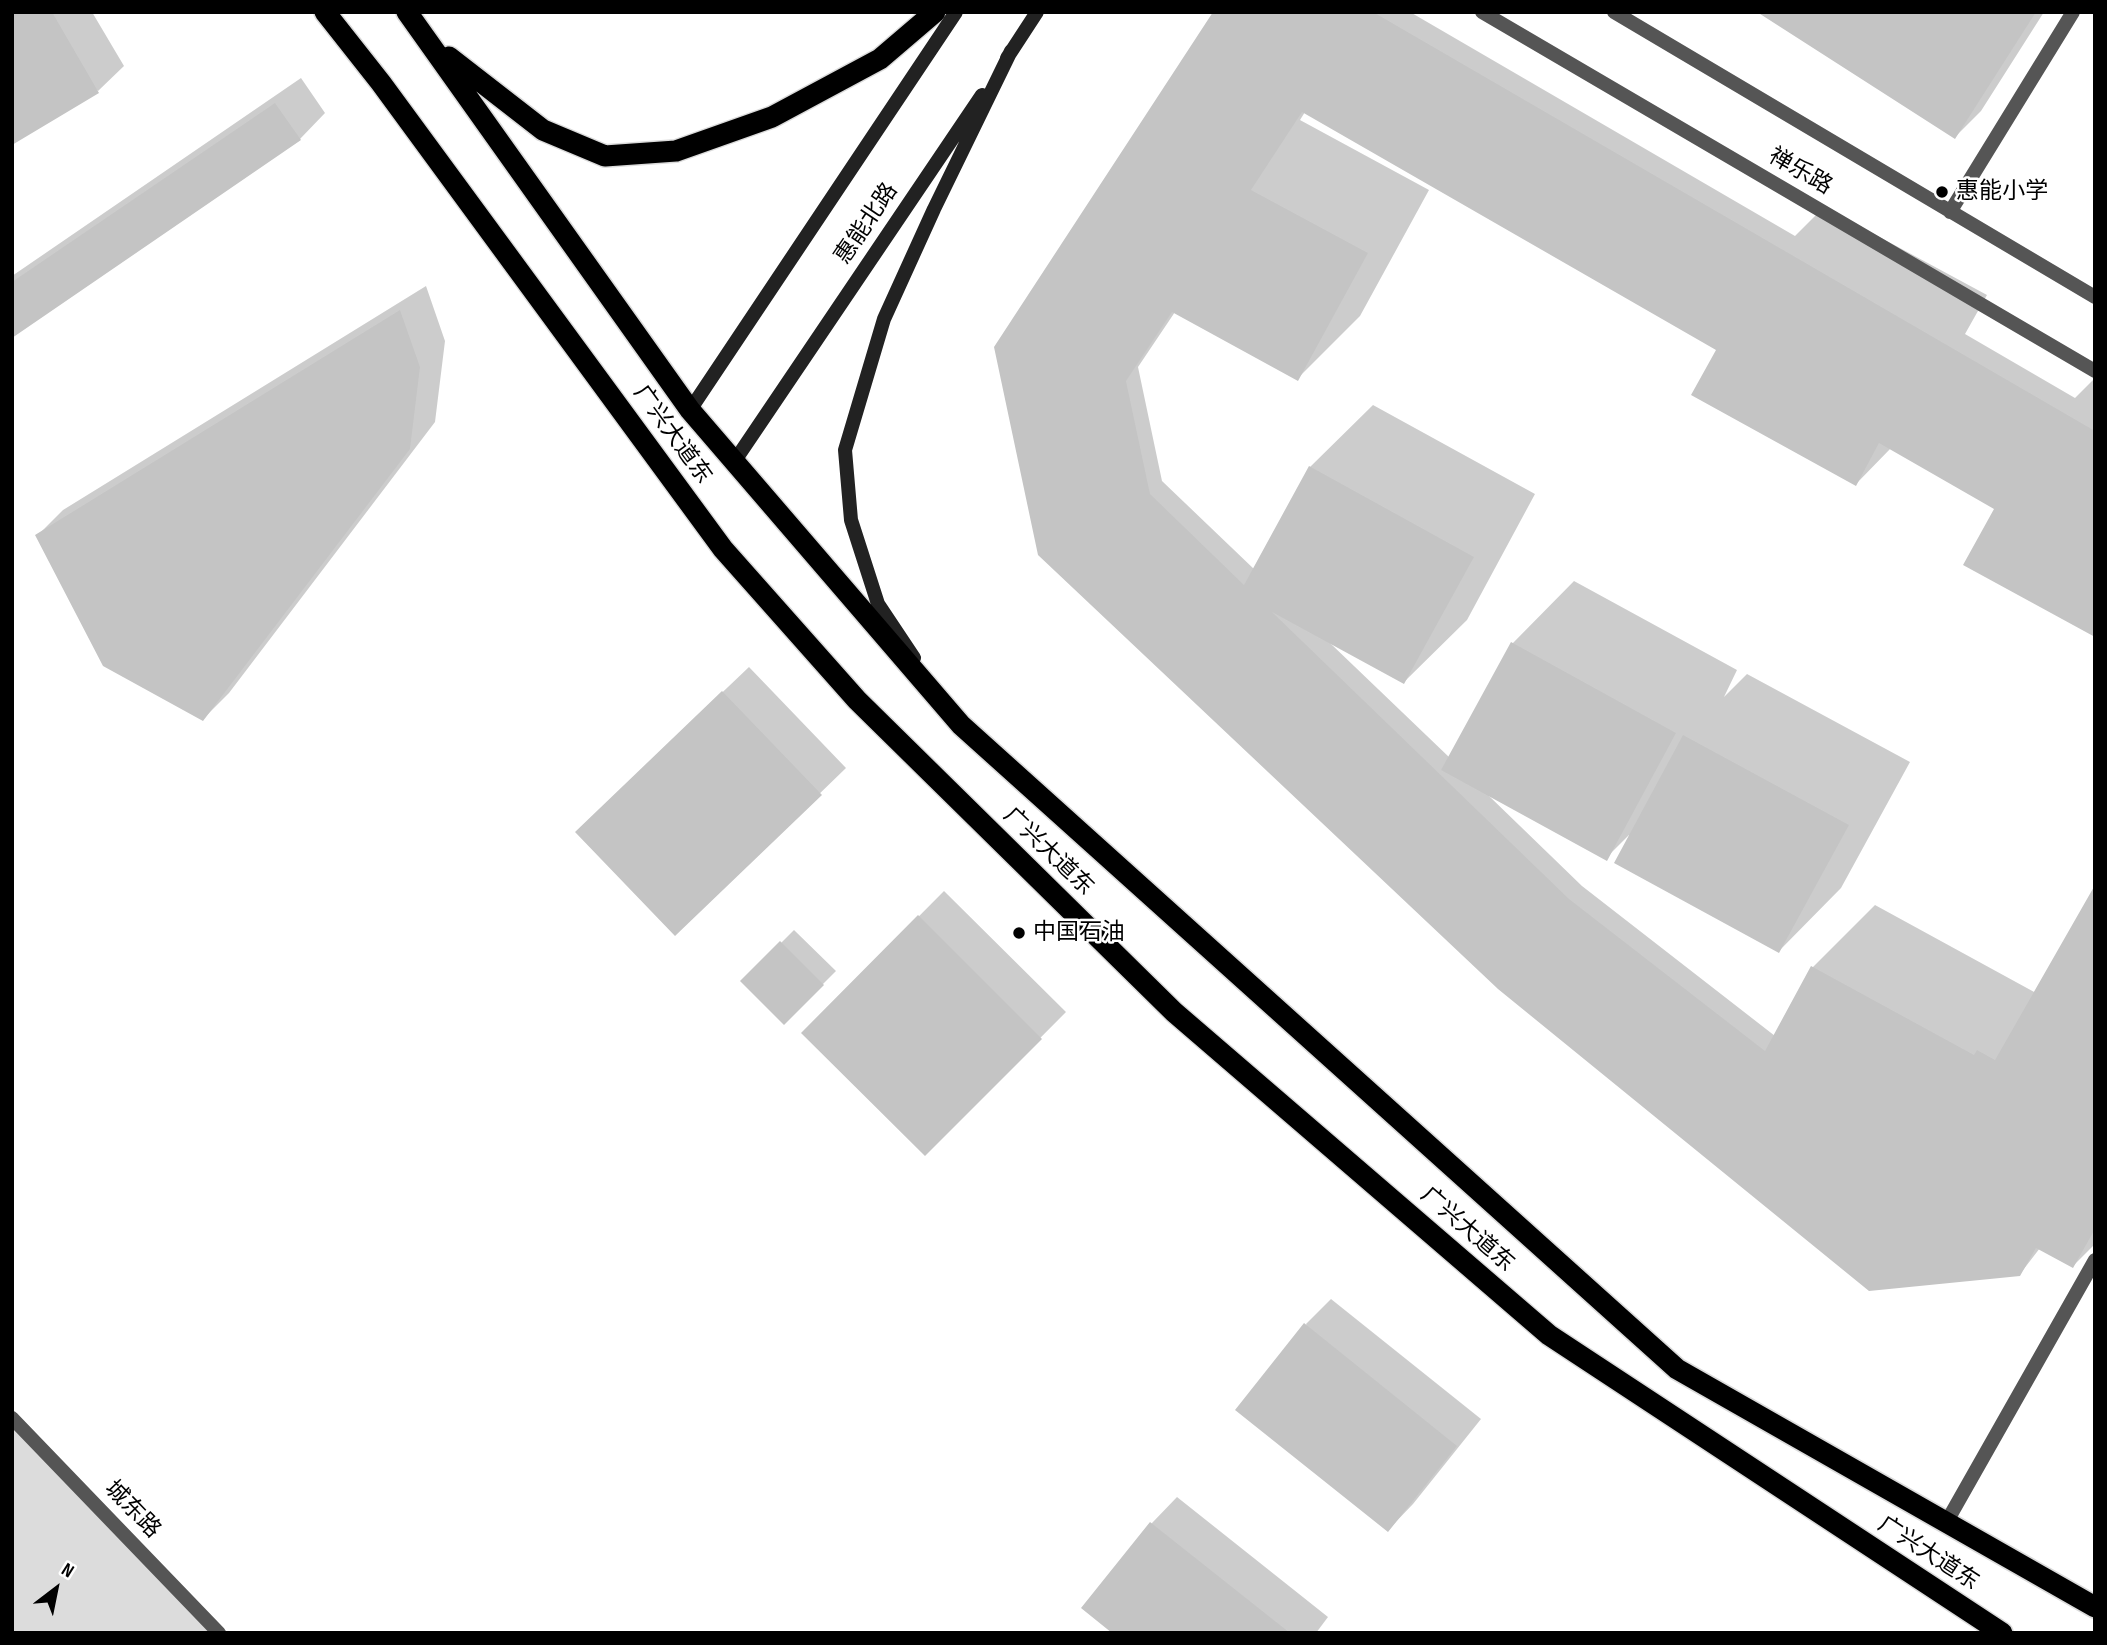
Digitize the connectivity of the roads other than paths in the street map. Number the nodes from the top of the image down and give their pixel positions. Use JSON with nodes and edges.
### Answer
{"nodes":[{"id":1,"x":325,"y":12,"type":"edge"},
{"id":2,"x":407,"y":12,"type":"edge"},
{"id":3,"x":935,"y":12,"type":"edge"},
{"id":4,"x":956,"y":12,"type":"edge"},
{"id":5,"x":1037,"y":12,"type":"edge"},
{"id":6,"x":1482,"y":12,"type":"edge"},
{"id":7,"x":1614,"y":12,"type":"edge"},
{"id":8,"x":2073,"y":12,"type":"edge"},
{"id":9,"x":432,"y":43,"type":"junction"},
{"id":10,"x":1011,"y":51,"type":"junction"},
{"id":11,"x":1950,"y":212,"type":"junction"},
{"id":12,"x":2095,"y":298,"type":"edge"},
{"id":13,"x":2095,"y":371,"type":"edge"},
{"id":14,"x":690,"y":410,"type":"junction"},
{"id":15,"x":733,"y":462,"type":"junction"},
{"id":16,"x":961,"y":725,"type":"junction"},
{"id":17,"x":2095,"y":1259,"type":"edge"},
{"id":18,"x":12,"y":1418,"type":"edge"},
{"id":19,"x":1946,"y":1523,"type":"junction"},
{"id":20,"x":2095,"y":1607,"type":"edge"},
{"id":21,"x":219,"y":1633,"type":"edge"},
{"id":22,"x":2002,"y":1633,"type":"edge"}],
"edges":[{"from":1,"to":22,"type":"highway","name":"广兴大道东"},
{"from":2,"to":9,"type":"highway","name":"广兴大道东"},
{"from":3,"to":9,"type":"highway"},
{"from":4,"to":14,"type":"street","name":"惠能北路"},
{"from":5,"to":10,"type":"street","name":"惠能北路"},
{"from":6,"to":13,"type":"street","name":"禅乐路"},
{"from":7,"to":11,"type":"street"},
{"from":8,"to":11,"type":"street"},
{"from":9,"to":14,"type":"highway","name":"广兴大道东"},
{"from":10,"to":15,"type":"street","name":"惠能北路"},
{"from":10,"to":16,"type":"street"},
{"from":11,"to":12,"type":"street"},
{"from":14,"to":15,"type":"highway","name":"广兴大道东"},
{"from":15,"to":16,"type":"highway","name":"广兴大道东"},
{"from":16,"to":19,"type":"highway","name":"广兴大道东"},
{"from":17,"to":19,"type":"street"},
{"from":18,"to":21,"type":"street","name":"城东路"},
{"from":19,"to":20,"type":"highway","name":"广兴大道东"}]}
